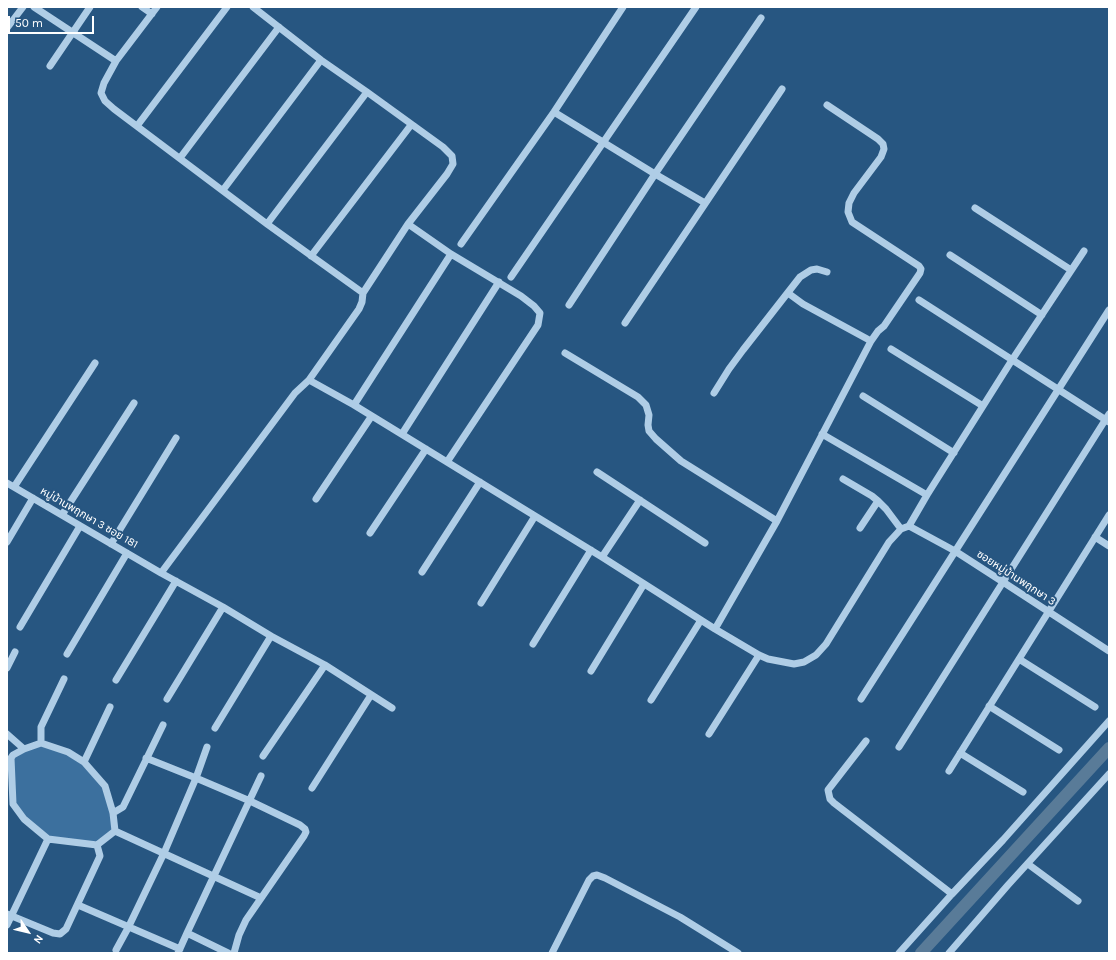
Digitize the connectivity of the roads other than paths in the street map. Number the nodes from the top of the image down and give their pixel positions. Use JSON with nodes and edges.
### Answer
{"nodes":[{"id":1,"x":23,"y":7,"type":"edge"},
{"id":2,"x":34,"y":7,"type":"edge"},
{"id":3,"x":90,"y":7,"type":"edge"},
{"id":4,"x":142,"y":7,"type":"edge"},
{"id":5,"x":157,"y":7,"type":"edge"},
{"id":6,"x":227,"y":7,"type":"edge"},
{"id":7,"x":253,"y":7,"type":"edge"},
{"id":8,"x":623,"y":7,"type":"edge"},
{"id":9,"x":696,"y":7,"type":"edge"},
{"id":10,"x":152,"y":14,"type":"junction"},
{"id":11,"x":761,"y":18,"type":"dead end"},
{"id":12,"x":279,"y":27,"type":"junction"},
{"id":13,"x":7,"y":28,"type":"edge"},
{"id":14,"x":72,"y":32,"type":"junction"},
{"id":15,"x":321,"y":60,"type":"junction"},
{"id":16,"x":116,"y":61,"type":"junction"},
{"id":17,"x":50,"y":66,"type":"dead end"},
{"id":18,"x":782,"y":90,"type":"dead end"},
{"id":19,"x":367,"y":92,"type":"junction"},
{"id":20,"x":827,"y":105,"type":"dead end"},
{"id":21,"x":554,"y":112,"type":"junction"},
{"id":22,"x":411,"y":125,"type":"junction"},
{"id":23,"x":137,"y":126,"type":"junction"},
{"id":24,"x":604,"y":142,"type":"junction"},
{"id":25,"x":180,"y":158,"type":"junction"},
{"id":26,"x":655,"y":174,"type":"junction"},
{"id":27,"x":223,"y":190,"type":"junction"},
{"id":28,"x":706,"y":203,"type":"junction"},
{"id":29,"x":975,"y":208,"type":"dead end"},
{"id":30,"x":267,"y":224,"type":"junction"},
{"id":31,"x":408,"y":224,"type":"junction"},
{"id":32,"x":461,"y":244,"type":"dead end"},
{"id":33,"x":1084,"y":251,"type":"dead end"},
{"id":34,"x":451,"y":254,"type":"junction"},
{"id":35,"x":950,"y":255,"type":"dead end"},
{"id":36,"x":311,"y":256,"type":"junction"},
{"id":37,"x":1071,"y":270,"type":"junction"},
{"id":38,"x":828,"y":272,"type":"dead end"},
{"id":39,"x":511,"y":277,"type":"dead end"},
{"id":40,"x":499,"y":282,"type":"junction"},
{"id":41,"x":363,"y":293,"type":"junction"},
{"id":42,"x":788,"y":293,"type":"junction"},
{"id":43,"x":919,"y":300,"type":"dead end"},
{"id":44,"x":569,"y":305,"type":"dead end"},
{"id":45,"x":1109,"y":310,"type":"edge"},
{"id":46,"x":1042,"y":315,"type":"junction"},
{"id":47,"x":625,"y":322,"type":"dead end"},
{"id":48,"x":871,"y":341,"type":"junction"},
{"id":49,"x":891,"y":348,"type":"dead end"},
{"id":50,"x":565,"y":354,"type":"dead end"},
{"id":51,"x":1012,"y":360,"type":"junction"},
{"id":52,"x":95,"y":363,"type":"dead end"},
{"id":53,"x":309,"y":380,"type":"junction"},
{"id":54,"x":1059,"y":390,"type":"junction"},
{"id":55,"x":714,"y":393,"type":"dead end"},
{"id":56,"x":863,"y":396,"type":"dead end"},
{"id":57,"x":134,"y":403,"type":"dead end"},
{"id":58,"x":354,"y":405,"type":"junction"},
{"id":59,"x":983,"y":406,"type":"junction"},
{"id":60,"x":371,"y":416,"type":"junction"},
{"id":61,"x":1108,"y":419,"type":"edge"},
{"id":62,"x":402,"y":434,"type":"junction"},
{"id":63,"x":822,"y":434,"type":"junction"},
{"id":64,"x":176,"y":438,"type":"dead end"},
{"id":65,"x":426,"y":449,"type":"junction"},
{"id":66,"x":954,"y":453,"type":"junction"},
{"id":67,"x":447,"y":462,"type":"junction"},
{"id":68,"x":597,"y":472,"type":"dead end"},
{"id":69,"x":843,"y":479,"type":"dead end"},
{"id":70,"x":7,"y":482,"type":"edge"},
{"id":71,"x":480,"y":482,"type":"junction"},
{"id":72,"x":14,"y":487,"type":"junction"},
{"id":73,"x":927,"y":496,"type":"junction"},
{"id":74,"x":33,"y":498,"type":"junction"},
{"id":75,"x":316,"y":499,"type":"dead end"},
{"id":76,"x":640,"y":500,"type":"junction"},
{"id":77,"x":878,"y":501,"type":"junction"},
{"id":78,"x":62,"y":515,"type":"junction"},
{"id":79,"x":1109,"y":515,"type":"edge"},
{"id":80,"x":535,"y":516,"type":"junction"},
{"id":81,"x":777,"y":521,"type":"junction"},
{"id":82,"x":80,"y":526,"type":"junction"},
{"id":83,"x":910,"y":526,"type":"junction"},
{"id":84,"x":860,"y":528,"type":"dead end"},
{"id":85,"x":902,"y":529,"type":"junction"},
{"id":86,"x":370,"y":533,"type":"dead end"},
{"id":87,"x":1095,"y":538,"type":"junction"},
{"id":88,"x":7,"y":542,"type":"edge"},
{"id":89,"x":705,"y":543,"type":"dead end"},
{"id":90,"x":111,"y":544,"type":"junction"},
{"id":91,"x":1109,"y":546,"type":"edge"},
{"id":92,"x":591,"y":550,"type":"junction"},
{"id":93,"x":955,"y":551,"type":"junction"},
{"id":94,"x":127,"y":553,"type":"junction"},
{"id":95,"x":602,"y":557,"type":"junction"},
{"id":96,"x":422,"y":572,"type":"dead end"},
{"id":97,"x":161,"y":573,"type":"junction"},
{"id":98,"x":176,"y":581,"type":"junction"},
{"id":99,"x":1004,"y":582,"type":"junction"},
{"id":100,"x":644,"y":584,"type":"junction"},
{"id":101,"x":481,"y":603,"type":"dead end"},
{"id":102,"x":223,"y":607,"type":"junction"},
{"id":103,"x":1049,"y":611,"type":"junction"},
{"id":104,"x":701,"y":620,"type":"junction"},
{"id":105,"x":20,"y":627,"type":"dead end"},
{"id":106,"x":715,"y":629,"type":"junction"},
{"id":107,"x":271,"y":636,"type":"junction"},
{"id":108,"x":533,"y":644,"type":"dead end"},
{"id":109,"x":1109,"y":651,"type":"edge"},
{"id":110,"x":15,"y":652,"type":"dead end"},
{"id":111,"x":67,"y":654,"type":"dead end"},
{"id":112,"x":758,"y":655,"type":"junction"},
{"id":113,"x":1019,"y":659,"type":"junction"},
{"id":114,"x":325,"y":665,"type":"junction"},
{"id":115,"x":7,"y":668,"type":"edge"},
{"id":116,"x":591,"y":671,"type":"dead end"},
{"id":117,"x":64,"y":679,"type":"dead end"},
{"id":118,"x":116,"y":680,"type":"dead end"},
{"id":119,"x":371,"y":695,"type":"junction"},
{"id":120,"x":167,"y":699,"type":"dead end"},
{"id":121,"x":861,"y":699,"type":"dead end"},
{"id":122,"x":651,"y":700,"type":"dead end"},
{"id":123,"x":990,"y":706,"type":"junction"},
{"id":124,"x":1095,"y":706,"type":"dead end"},
{"id":125,"x":110,"y":707,"type":"dead end"},
{"id":126,"x":392,"y":708,"type":"dead end"},
{"id":127,"x":1109,"y":721,"type":"edge"},
{"id":128,"x":163,"y":725,"type":"dead end"},
{"id":129,"x":216,"y":728,"type":"dead end"},
{"id":130,"x":7,"y":734,"type":"edge"},
{"id":131,"x":708,"y":734,"type":"dead end"},
{"id":132,"x":866,"y":741,"type":"dead end"},
{"id":133,"x":41,"y":743,"type":"junction"},
{"id":134,"x":207,"y":747,"type":"dead end"},
{"id":135,"x":899,"y":747,"type":"dead end"},
{"id":136,"x":24,"y":749,"type":"junction"},
{"id":137,"x":1059,"y":750,"type":"dead end"},
{"id":138,"x":960,"y":753,"type":"junction"},
{"id":139,"x":263,"y":756,"type":"dead end"},
{"id":140,"x":146,"y":758,"type":"junction"},
{"id":141,"x":84,"y":762,"type":"junction"},
{"id":142,"x":949,"y":771,"type":"dead end"},
{"id":143,"x":1109,"y":774,"type":"edge"},
{"id":144,"x":261,"y":776,"type":"dead end"},
{"id":145,"x":196,"y":778,"type":"junction"},
{"id":146,"x":312,"y":788,"type":"dead end"},
{"id":147,"x":1023,"y":792,"type":"dead end"},
{"id":148,"x":250,"y":801,"type":"junction"},
{"id":149,"x":12,"y":804,"type":"junction"},
{"id":150,"x":7,"y":809,"type":"edge"},
{"id":151,"x":113,"y":813,"type":"junction"},
{"id":152,"x":115,"y":831,"type":"junction"},
{"id":153,"x":48,"y":839,"type":"junction"},
{"id":154,"x":97,"y":845,"type":"junction"},
{"id":155,"x":164,"y":853,"type":"junction"},
{"id":156,"x":1028,"y":864,"type":"junction"},
{"id":157,"x":214,"y":877,"type":"junction"},
{"id":158,"x":952,"y":894,"type":"junction"},
{"id":159,"x":261,"y":898,"type":"junction"},
{"id":160,"x":1078,"y":901,"type":"dead end"},
{"id":161,"x":78,"y":905,"type":"junction"},
{"id":162,"x":9,"y":915,"type":"edge"},
{"id":163,"x":7,"y":925,"type":"edge"},
{"id":164,"x":128,"y":928,"type":"junction"},
{"id":165,"x":187,"y":933,"type":"junction"},
{"id":166,"x":116,"y":950,"type":"dead end"},
{"id":167,"x":179,"y":951,"type":"edge"},
{"id":168,"x":228,"y":953,"type":"edge"},
{"id":169,"x":234,"y":953,"type":"edge"},
{"id":170,"x":552,"y":953,"type":"edge"},
{"id":171,"x":738,"y":953,"type":"edge"},
{"id":172,"x":900,"y":953,"type":"edge"},
{"id":173,"x":949,"y":953,"type":"edge"}],
"edges":[{"from":1,"to":13,"type":"street"},
{"from":2,"to":14,"type":"street"},
{"from":3,"to":14,"type":"street"},
{"from":4,"to":10,"type":"street"},
{"from":5,"to":10,"type":"street"},
{"from":6,"to":23,"type":"street"},
{"from":7,"to":12,"type":"street"},
{"from":8,"to":21,"type":"street"},
{"from":9,"to":24,"type":"street"},
{"from":10,"to":16,"type":"street"},
{"from":11,"to":26,"type":"street"},
{"from":12,"to":15,"type":"street"},
{"from":12,"to":25,"type":"street"},
{"from":14,"to":16,"type":"street"},
{"from":14,"to":17,"type":"street"},
{"from":15,"to":19,"type":"street"},
{"from":15,"to":27,"type":"street"},
{"from":16,"to":23,"type":"street"},
{"from":18,"to":28,"type":"street"},
{"from":19,"to":22,"type":"street"},
{"from":19,"to":30,"type":"street"},
{"from":20,"to":48,"type":"street"},
{"from":21,"to":24,"type":"street"},
{"from":21,"to":32,"type":"street"},
{"from":22,"to":31,"type":"street"},
{"from":22,"to":36,"type":"street"},
{"from":23,"to":25,"type":"street"},
{"from":24,"to":26,"type":"street"},
{"from":24,"to":39,"type":"street"},
{"from":25,"to":27,"type":"street"},
{"from":26,"to":28,"type":"street"},
{"from":26,"to":44,"type":"street"},
{"from":27,"to":30,"type":"street"},
{"from":28,"to":47,"type":"street"},
{"from":29,"to":37,"type":"street"},
{"from":30,"to":36,"type":"street"},
{"from":31,"to":34,"type":"street"},
{"from":31,"to":41,"type":"street"},
{"from":33,"to":37,"type":"street"},
{"from":34,"to":40,"type":"street"},
{"from":34,"to":58,"type":"street"},
{"from":35,"to":46,"type":"street"},
{"from":36,"to":41,"type":"street"},
{"from":37,"to":46,"type":"street"},
{"from":38,"to":42,"type":"street"},
{"from":40,"to":62,"type":"street"},
{"from":40,"to":67,"type":"street"},
{"from":41,"to":53,"type":"street"},
{"from":42,"to":48,"type":"street"},
{"from":42,"to":55,"type":"street"},
{"from":43,"to":51,"type":"street"},
{"from":45,"to":54,"type":"street"},
{"from":46,"to":51,"type":"street"},
{"from":48,"to":63,"type":"street"},
{"from":49,"to":59,"type":"street"},
{"from":50,"to":81,"type":"street"},
{"from":51,"to":54,"type":"street"},
{"from":51,"to":59,"type":"street"},
{"from":52,"to":72,"type":"street"},
{"from":53,"to":58,"type":"street"},
{"from":53,"to":97,"type":"street"},
{"from":54,"to":61,"type":"street"},
{"from":54,"to":93,"type":"street"},
{"from":56,"to":66,"type":"street"},
{"from":57,"to":78,"type":"street"},
{"from":58,"to":60,"type":"street"},
{"from":59,"to":66,"type":"street"},
{"from":60,"to":62,"type":"street"},
{"from":60,"to":75,"type":"street"},
{"from":61,"to":99,"type":"street"},
{"from":62,"to":65,"type":"street"},
{"from":63,"to":73,"type":"street"},
{"from":63,"to":81,"type":"street"},
{"from":64,"to":90,"type":"street"},
{"from":65,"to":67,"type":"street"},
{"from":65,"to":86,"type":"street"},
{"from":66,"to":73,"type":"street"},
{"from":67,"to":71,"type":"street"},
{"from":68,"to":76,"type":"street"},
{"from":69,"to":77,"type":"street"},
{"from":70,"to":72,"type":"street","name":"หมู่บ้านพฤกษา 3 ซอย 181"},
{"from":71,"to":80,"type":"street"},
{"from":71,"to":96,"type":"street"},
{"from":72,"to":74,"type":"street","name":"หมู่บ้านพฤกษา 3 ซอย 181"},
{"from":73,"to":83,"type":"street"},
{"from":74,"to":78,"type":"street","name":"หมู่บ้านพฤกษา 3 ซอย 181"},
{"from":74,"to":88,"type":"street"},
{"from":76,"to":89,"type":"street"},
{"from":76,"to":95,"type":"street"},
{"from":77,"to":84,"type":"street"},
{"from":77,"to":85,"type":"street"},
{"from":78,"to":82,"type":"street","name":"หมู่บ้านพฤกษา 3 ซอย 181"},
{"from":79,"to":87,"type":"street"},
{"from":80,"to":92,"type":"street"},
{"from":80,"to":101,"type":"street"},
{"from":81,"to":106,"type":"street"},
{"from":82,"to":90,"type":"street","name":"หมู่บ้านพฤกษา 3 ซอย 181"},
{"from":82,"to":105,"type":"street"},
{"from":83,"to":85,"type":"street"},
{"from":83,"to":93,"type":"street","name":"ซอยหมู่บ้านพฤกษา 3"},
{"from":85,"to":112,"type":"street"},
{"from":87,"to":91,"type":"street"},
{"from":87,"to":103,"type":"street"},
{"from":90,"to":94,"type":"street","name":"หมู่บ้านพฤกษา 3 ซอย 181"},
{"from":92,"to":95,"type":"street"},
{"from":92,"to":108,"type":"street"},
{"from":93,"to":99,"type":"street","name":"ซอยหมู่บ้านพฤกษา 3"},
{"from":93,"to":121,"type":"street"},
{"from":94,"to":97,"type":"street","name":"หมู่บ้านพฤกษา 3 ซอย 181"},
{"from":94,"to":111,"type":"street"},
{"from":95,"to":100,"type":"street"},
{"from":97,"to":98,"type":"street","name":"หมู่บ้านพฤกษา 3 ซอย 181"},
{"from":98,"to":102,"type":"street","name":"หมู่บ้านพฤกษา 3 ซอย 181"},
{"from":98,"to":118,"type":"street"},
{"from":99,"to":103,"type":"street","name":"ซอยหมู่บ้านพฤกษา 3"},
{"from":99,"to":135,"type":"street"},
{"from":100,"to":104,"type":"street"},
{"from":100,"to":116,"type":"street"},
{"from":102,"to":107,"type":"street","name":"หมู่บ้านพฤกษา 3 ซอย 181"},
{"from":102,"to":120,"type":"street"},
{"from":103,"to":109,"type":"street","name":"ซอยหมู่บ้านพฤกษา 3"},
{"from":103,"to":113,"type":"street"},
{"from":104,"to":106,"type":"street"},
{"from":104,"to":122,"type":"street"},
{"from":106,"to":112,"type":"street"},
{"from":107,"to":114,"type":"street","name":"หมู่บ้านพฤกษา 3 ซอย 181"},
{"from":107,"to":129,"type":"street"},
{"from":110,"to":115,"type":"street"},
{"from":112,"to":131,"type":"street"},
{"from":113,"to":123,"type":"street"},
{"from":113,"to":124,"type":"street"},
{"from":114,"to":119,"type":"street","name":"หมู่บ้านพฤกษา 3 ซอย 181"},
{"from":114,"to":139,"type":"street"},
{"from":117,"to":133,"type":"street"},
{"from":119,"to":126,"type":"street","name":"หมู่บ้านพฤกษา 3 ซอย 181"},
{"from":119,"to":146,"type":"street"},
{"from":123,"to":137,"type":"street"},
{"from":123,"to":138,"type":"street"},
{"from":125,"to":141,"type":"street"},
{"from":127,"to":158,"type":"street"},
{"from":128,"to":140,"type":"street"},
{"from":130,"to":136,"type":"street"},
{"from":132,"to":158,"type":"street"},
{"from":133,"to":136,"type":"street"},
{"from":133,"to":141,"type":"street"},
{"from":134,"to":145,"type":"street"},
{"from":136,"to":149,"type":"street"},
{"from":138,"to":142,"type":"street"},
{"from":138,"to":147,"type":"street"},
{"from":140,"to":145,"type":"street"},
{"from":140,"to":151,"type":"street"},
{"from":141,"to":151,"type":"street"},
{"from":143,"to":156,"type":"street"},
{"from":144,"to":148,"type":"street"},
{"from":145,"to":148,"type":"street"},
{"from":145,"to":155,"type":"street"},
{"from":148,"to":157,"type":"street"},
{"from":148,"to":159,"type":"street"},
{"from":149,"to":150,"type":"street"},
{"from":149,"to":153,"type":"street"},
{"from":151,"to":152,"type":"street"},
{"from":152,"to":154,"type":"street"},
{"from":152,"to":155,"type":"street"},
{"from":153,"to":154,"type":"street"},
{"from":153,"to":162,"type":"street"},
{"from":154,"to":161,"type":"street"},
{"from":155,"to":157,"type":"street"},
{"from":155,"to":164,"type":"street"},
{"from":156,"to":160,"type":"street"},
{"from":156,"to":173,"type":"street"},
{"from":157,"to":159,"type":"street"},
{"from":157,"to":165,"type":"street"},
{"from":158,"to":172,"type":"street"},
{"from":159,"to":169,"type":"street"},
{"from":161,"to":162,"type":"street"},
{"from":161,"to":164,"type":"street"},
{"from":162,"to":163,"type":"street"},
{"from":164,"to":166,"type":"street"},
{"from":164,"to":167,"type":"street"},
{"from":165,"to":167,"type":"street"},
{"from":165,"to":168,"type":"street"},
{"from":170,"to":171,"type":"street"}]}
